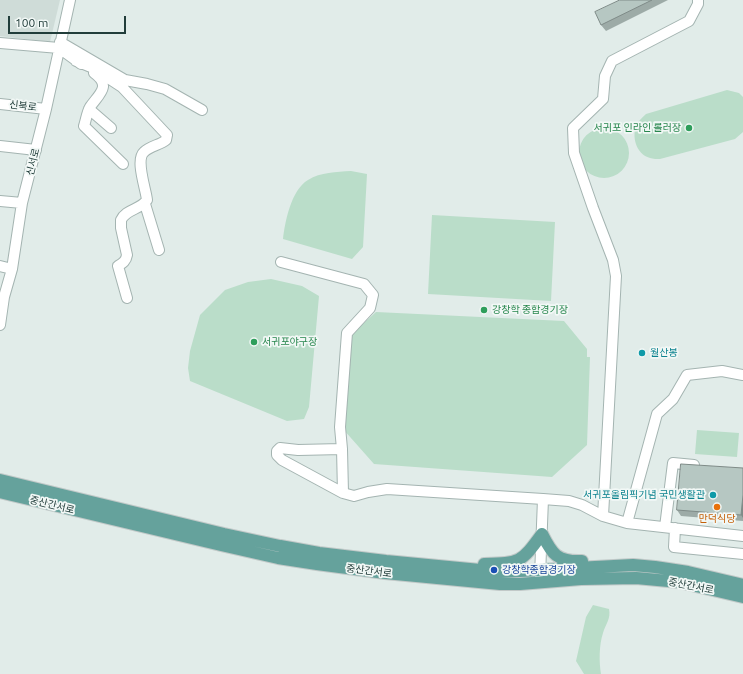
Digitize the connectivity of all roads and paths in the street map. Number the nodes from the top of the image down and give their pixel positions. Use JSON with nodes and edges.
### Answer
{"nodes":[{"id":1,"x":70,"y":0,"type":"edge"},
{"id":2,"x":698,"y":0,"type":"edge"},
{"id":3,"x":0,"y":43,"type":"edge"},
{"id":4,"x":60,"y":45,"type":"junction"},
{"id":5,"x":76,"y":61,"type":"junction"},
{"id":6,"x":0,"y":104,"type":"edge"},
{"id":7,"x":46,"y":109,"type":"junction"},
{"id":8,"x":89,"y":109,"type":"junction"},
{"id":9,"x":202,"y":110,"type":"dead end"},
{"id":10,"x":111,"y":128,"type":"dead end"},
{"id":11,"x":0,"y":146,"type":"edge"},
{"id":12,"x":36,"y":150,"type":"junction"},
{"id":13,"x":123,"y":164,"type":"dead end"},
{"id":14,"x":0,"y":201,"type":"edge"},
{"id":15,"x":22,"y":203,"type":"junction"},
{"id":16,"x":145,"y":204,"type":"junction"},
{"id":17,"x":159,"y":250,"type":"dead end"},
{"id":18,"x":281,"y":262,"type":"dead end"},
{"id":19,"x":0,"y":266,"type":"edge"},
{"id":20,"x":12,"y":269,"type":"junction"},
{"id":21,"x":127,"y":298,"type":"dead end"},
{"id":22,"x":0,"y":325,"type":"edge"},
{"id":23,"x":743,"y":375,"type":"edge"},
{"id":24,"x":342,"y":449,"type":"junction"},
{"id":25,"x":704,"y":466,"type":"edge"},
{"id":26,"x":0,"y":480,"type":"edge"},
{"id":27,"x":0,"y":492,"type":"edge"},
{"id":28,"x":343,"y":493,"type":"junction"},
{"id":29,"x":543,"y":499,"type":"junction"},
{"id":30,"x":603,"y":516,"type":"junction"},
{"id":31,"x":627,"y":523,"type":"junction"},
{"id":32,"x":670,"y":528,"type":"junction"},
{"id":33,"x":542,"y":534,"type":"junction"},
{"id":34,"x":743,"y":536,"type":"edge"},
{"id":35,"x":743,"y":554,"type":"edge"},
{"id":36,"x":633,"y":565,"type":"junction"},
{"id":37,"x":449,"y":567,"type":"junction"},
{"id":38,"x":540,"y":569,"type":"junction"},
{"id":39,"x":540,"y":582,"type":"junction"},
{"id":40,"x":743,"y":585,"type":"edge"},
{"id":41,"x":743,"y":597,"type":"edge"}],
"edges":[{"from":1,"to":4,"type":"street","name":"신서로"},
{"from":2,"to":30,"type":"street"},
{"from":3,"to":4,"type":"street"},
{"from":4,"to":5,"type":"street"},
{"from":4,"to":7,"type":"street","name":"신서로"},
{"from":4,"to":9,"type":"street"},
{"from":5,"to":8,"type":"street"},
{"from":5,"to":16,"type":"street"},
{"from":6,"to":7,"type":"street","name":"신북로"},
{"from":7,"to":12,"type":"street","name":"신서로"},
{"from":8,"to":10,"type":"street"},
{"from":8,"to":13,"type":"street"},
{"from":11,"to":12,"type":"street"},
{"from":12,"to":15,"type":"street","name":"신서로"},
{"from":14,"to":15,"type":"street"},
{"from":15,"to":20,"type":"street","name":"신서로"},
{"from":16,"to":17,"type":"street"},
{"from":16,"to":21,"type":"street"},
{"from":18,"to":24,"type":"street"},
{"from":19,"to":20,"type":"street"},
{"from":20,"to":22,"type":"street","name":"신서로"},
{"from":23,"to":31,"type":"street"},
{"from":24,"to":28,"type":"street"},
{"from":24,"to":28,"type":"street"},
{"from":25,"to":32,"type":"street"},
{"from":26,"to":37,"type":"main road","name":"중산간서로"},
{"from":27,"to":39,"type":"main road","name":"중산간서로"},
{"from":28,"to":29,"type":"street"},
{"from":29,"to":30,"type":"street"},
{"from":29,"to":33,"type":"street"},
{"from":30,"to":31,"type":"street"},
{"from":31,"to":32,"type":"street"},
{"from":32,"to":34,"type":"street"},
{"from":32,"to":35,"type":"street"},
{"from":33,"to":36,"type":"main road"},
{"from":33,"to":37,"type":"main road"},
{"from":33,"to":38,"type":"street"},
{"from":36,"to":38,"type":"main road","name":"중산간서로"},
{"from":36,"to":40,"type":"main road","name":"중산간서로"},
{"from":37,"to":38,"type":"main road","name":"중산간서로"},
{"from":38,"to":39,"type":"street"},
{"from":39,"to":41,"type":"main road","name":"중산간서로"}]}
